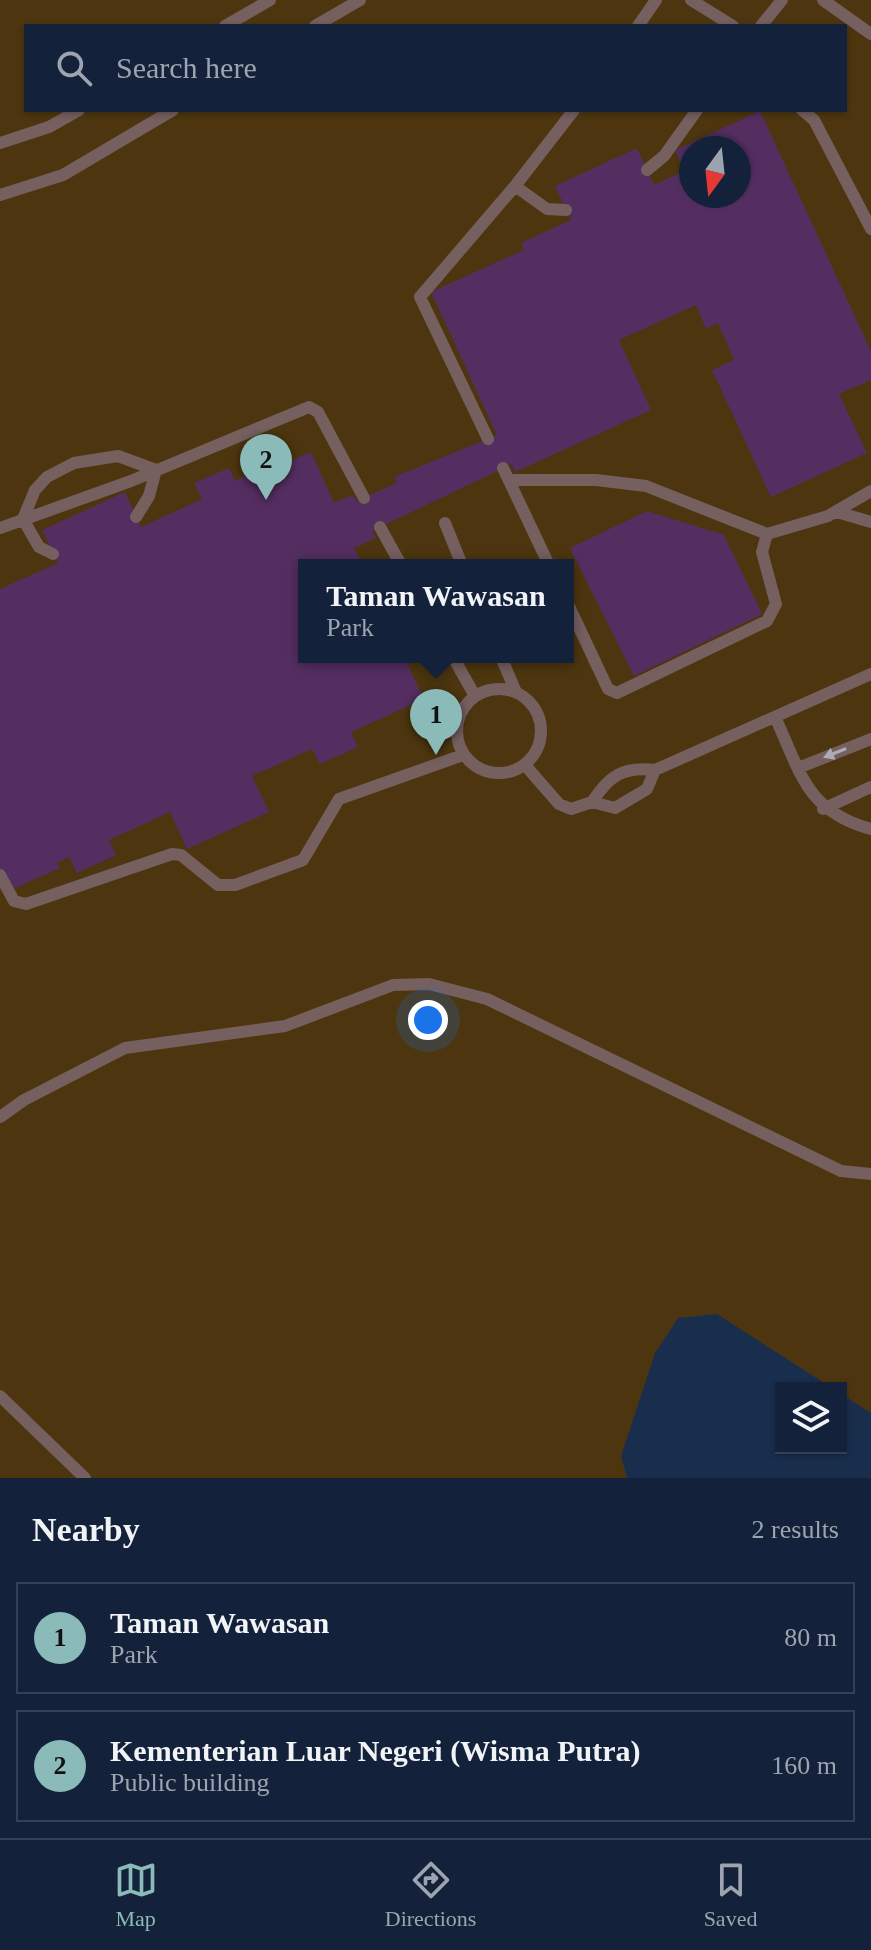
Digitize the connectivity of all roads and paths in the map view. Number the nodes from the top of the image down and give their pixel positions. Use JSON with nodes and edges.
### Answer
{"nodes":[{"id":1,"x":270,"y":0,"type":"edge"},
{"id":2,"x":360,"y":0,"type":"edge"},
{"id":3,"x":656,"y":0,"type":"edge"},
{"id":4,"x":691,"y":0,"type":"edge"},
{"id":5,"x":782,"y":0,"type":"edge"},
{"id":6,"x":823,"y":0,"type":"edge"},
{"id":7,"x":228,"y":24,"type":"edge"},
{"id":8,"x":318,"y":24,"type":"edge"},
{"id":9,"x":639,"y":24,"type":"edge"},
{"id":10,"x":730,"y":24,"type":"edge"},
{"id":11,"x":763,"y":24,"type":"edge"},
{"id":12,"x":871,"y":34,"type":"edge"},
{"id":13,"x":75,"y":112,"type":"edge"},
{"id":14,"x":170,"y":112,"type":"edge"},
{"id":15,"x":572,"y":112,"type":"edge"},
{"id":16,"x":696,"y":112,"type":"edge"},
{"id":17,"x":804,"y":112,"type":"edge"},
{"id":18,"x":0,"y":143,"type":"edge"},
{"id":19,"x":647,"y":170,"type":"dead end"},
{"id":20,"x":515,"y":186,"type":"junction"},
{"id":21,"x":0,"y":195,"type":"edge"},
{"id":22,"x":566,"y":210,"type":"dead end"},
{"id":23,"x":871,"y":229,"type":"edge"},
{"id":24,"x":488,"y":439,"type":"dead end"},
{"id":25,"x":156,"y":470,"type":"junction"},
{"id":26,"x":871,"y":491,"type":"edge"},
{"id":27,"x":364,"y":498,"type":"dead end"},
{"id":28,"x":837,"y":512,"type":"junction"},
{"id":29,"x":136,"y":517,"type":"dead end"},
{"id":30,"x":23,"y":519,"type":"junction"},
{"id":31,"x":871,"y":522,"type":"edge"},
{"id":32,"x":445,"y":523,"type":"dead end"},
{"id":33,"x":380,"y":527,"type":"dead end"},
{"id":34,"x":0,"y":528,"type":"edge"},
{"id":35,"x":767,"y":534,"type":"junction"},
{"id":36,"x":53,"y":554,"type":"dead end"},
{"id":37,"x":398,"y":559,"type":"edge"},
{"id":38,"x":460,"y":559,"type":"edge"},
{"id":39,"x":546,"y":559,"type":"edge"},
{"id":40,"x":574,"y":617,"type":"edge"},
{"id":41,"x":456,"y":663,"type":"edge"},
{"id":42,"x":504,"y":663,"type":"edge"},
{"id":43,"x":871,"y":674,"type":"edge"},
{"id":44,"x":516,"y":692,"type":"junction"},
{"id":45,"x":475,"y":696,"type":"junction"},
{"id":46,"x":775,"y":717,"type":"junction"},
{"id":47,"x":871,"y":739,"type":"edge"},
{"id":48,"x":463,"y":755,"type":"junction"},
{"id":49,"x":525,"y":765,"type":"junction"},
{"id":50,"x":798,"y":768,"type":"junction"},
{"id":51,"x":655,"y":770,"type":"junction"},
{"id":52,"x":871,"y":787,"type":"edge"},
{"id":53,"x":592,"y":802,"type":"junction"},
{"id":54,"x":823,"y":809,"type":"junction"},
{"id":55,"x":871,"y":829,"type":"edge"},
{"id":56,"x":0,"y":875,"type":"edge"},
{"id":57,"x":0,"y":1117,"type":"edge"},
{"id":58,"x":871,"y":1174,"type":"edge"},
{"id":59,"x":0,"y":1396,"type":"edge"},
{"id":60,"x":85,"y":1478,"type":"edge"}],
"edges":[{"from":1,"to":7,"type":"lane"},
{"from":2,"to":8,"type":"lane"},
{"from":3,"to":9,"type":"lane"},
{"from":4,"to":10,"type":"lane"},
{"from":5,"to":11,"type":"lane"},
{"from":6,"to":12,"type":"lane"},
{"from":13,"to":18,"type":"lane"},
{"from":14,"to":21,"type":"lane"},
{"from":15,"to":20,"type":"lane"},
{"from":16,"to":19,"type":"lane"},
{"from":17,"to":23,"type":"lane"},
{"from":20,"to":22,"type":"lane"},
{"from":20,"to":24,"type":"lane"},
{"from":25,"to":27,"type":"lane"},
{"from":25,"to":29,"type":"lane"},
{"from":25,"to":30,"type":"lane"},
{"from":25,"to":30,"type":"lane"},
{"from":26,"to":28,"type":"lane"},
{"from":28,"to":31,"type":"lane"},
{"from":28,"to":35,"type":"lane"},
{"from":30,"to":34,"type":"lane"},
{"from":30,"to":36,"type":"lane"},
{"from":32,"to":38,"type":"lane"},
{"from":33,"to":37,"type":"lane"},
{"from":35,"to":39,"type":"lane"},
{"from":35,"to":40,"type":"lane"},
{"from":41,"to":45,"type":"lane"},
{"from":42,"to":44,"type":"lane"},
{"from":43,"to":46,"type":"lane"},
{"from":44,"to":45,"type":"lane"},
{"from":44,"to":49,"type":"lane"},
{"from":45,"to":48,"type":"lane"},
{"from":46,"to":50,"type":"lane"},
{"from":46,"to":51,"type":"lane"},
{"from":47,"to":50,"type":"lane","one_way":true},
{"from":48,"to":49,"type":"lane"},
{"from":48,"to":56,"type":"lane"},
{"from":49,"to":53,"type":"lane"},
{"from":50,"to":54,"type":"lane"},
{"from":51,"to":53,"type":"lane"},
{"from":51,"to":53,"type":"lane"},
{"from":52,"to":54,"type":"lane"},
{"from":54,"to":55,"type":"lane"},
{"from":57,"to":58,"type":"lane"},
{"from":59,"to":60,"type":"lane"}]}
